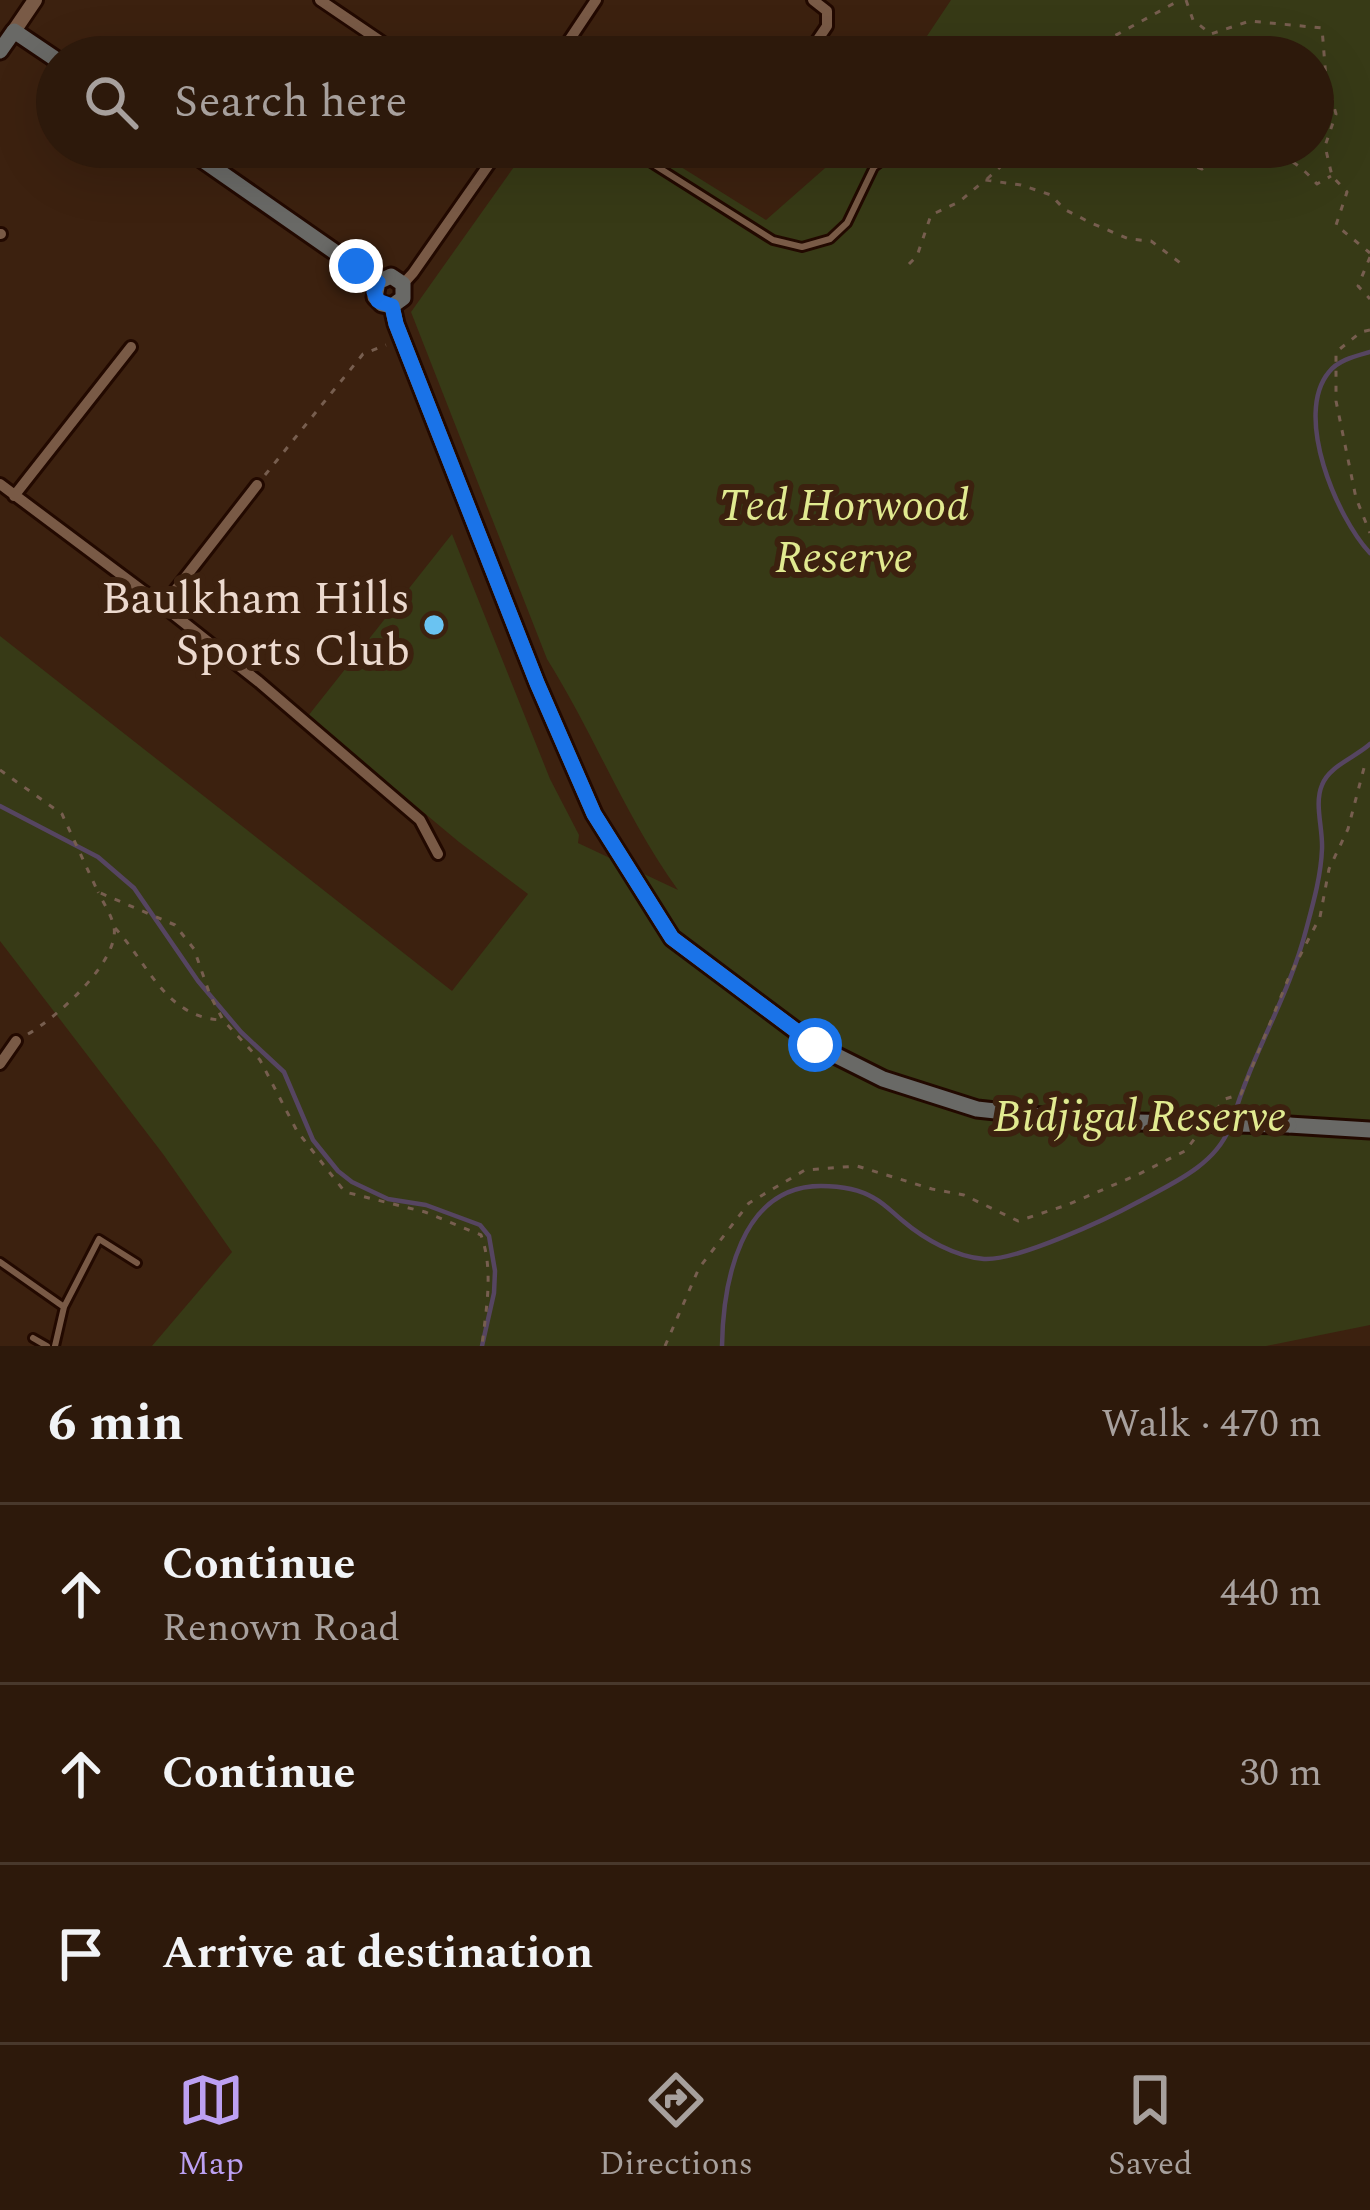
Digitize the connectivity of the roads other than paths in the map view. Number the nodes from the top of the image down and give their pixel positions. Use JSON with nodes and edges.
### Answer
{"nodes":[{"id":1,"x":35,"y":0,"type":"edge"},
{"id":2,"x":320,"y":0,"type":"edge"},
{"id":3,"x":596,"y":0,"type":"edge"},
{"id":4,"x":813,"y":0,"type":"edge"},
{"id":5,"x":14,"y":31,"type":"junction"},
{"id":6,"x":373,"y":36,"type":"edge"},
{"id":7,"x":572,"y":36,"type":"edge"},
{"id":8,"x":820,"y":36,"type":"edge"},
{"id":9,"x":36,"y":46,"type":"edge"},
{"id":10,"x":0,"y":51,"type":"edge"},
{"id":11,"x":214,"y":168,"type":"edge"},
{"id":12,"x":486,"y":168,"type":"edge"},
{"id":13,"x":659,"y":168,"type":"edge"},
{"id":14,"x":874,"y":168,"type":"edge"},
{"id":15,"x":378,"y":282,"type":"junction"},
{"id":16,"x":403,"y":284,"type":"junction"},
{"id":17,"x":392,"y":306,"type":"junction"},
{"id":18,"x":131,"y":347,"type":"dead end"},
{"id":19,"x":0,"y":484,"type":"edge"},
{"id":20,"x":257,"y":485,"type":"road end"},
{"id":21,"x":14,"y":496,"type":"junction"},
{"id":22,"x":163,"y":606,"type":"junction"},
{"id":23,"x":438,"y":854,"type":"dead end"},
{"id":24,"x":16,"y":1041,"type":"dead end"},
{"id":25,"x":0,"y":1064,"type":"edge"},
{"id":26,"x":1370,"y":1130,"type":"edge"},
{"id":27,"x":0,"y":1262,"type":"edge"},
{"id":28,"x":137,"y":1264,"type":"dead end"},
{"id":29,"x":64,"y":1307,"type":"junction"},
{"id":30,"x":33,"y":1338,"type":"dead end"},
{"id":31,"x":51,"y":1346,"type":"edge"}],
"edges":[{"from":1,"to":5,"type":"street"},
{"from":2,"to":6,"type":"street"},
{"from":3,"to":7,"type":"street"},
{"from":4,"to":8,"type":"street"},
{"from":5,"to":9,"type":"main road"},
{"from":5,"to":10,"type":"main road"},
{"from":11,"to":15,"type":"main road"},
{"from":12,"to":16,"type":"street"},
{"from":13,"to":14,"type":"lane"},
{"from":15,"to":16,"type":"main road"},
{"from":15,"to":17,"type":"main road"},
{"from":16,"to":17,"type":"main road"},
{"from":17,"to":26,"type":"main road","bridge":true},
{"from":18,"to":21,"type":"street"},
{"from":19,"to":21,"type":"street"},
{"from":20,"to":22,"type":"street"},
{"from":21,"to":22,"type":"street"},
{"from":22,"to":23,"type":"street"},
{"from":24,"to":25,"type":"street"},
{"from":27,"to":29,"type":"lane"},
{"from":28,"to":29,"type":"lane"},
{"from":29,"to":31,"type":"lane"},
{"from":30,"to":31,"type":"lane"}]}
